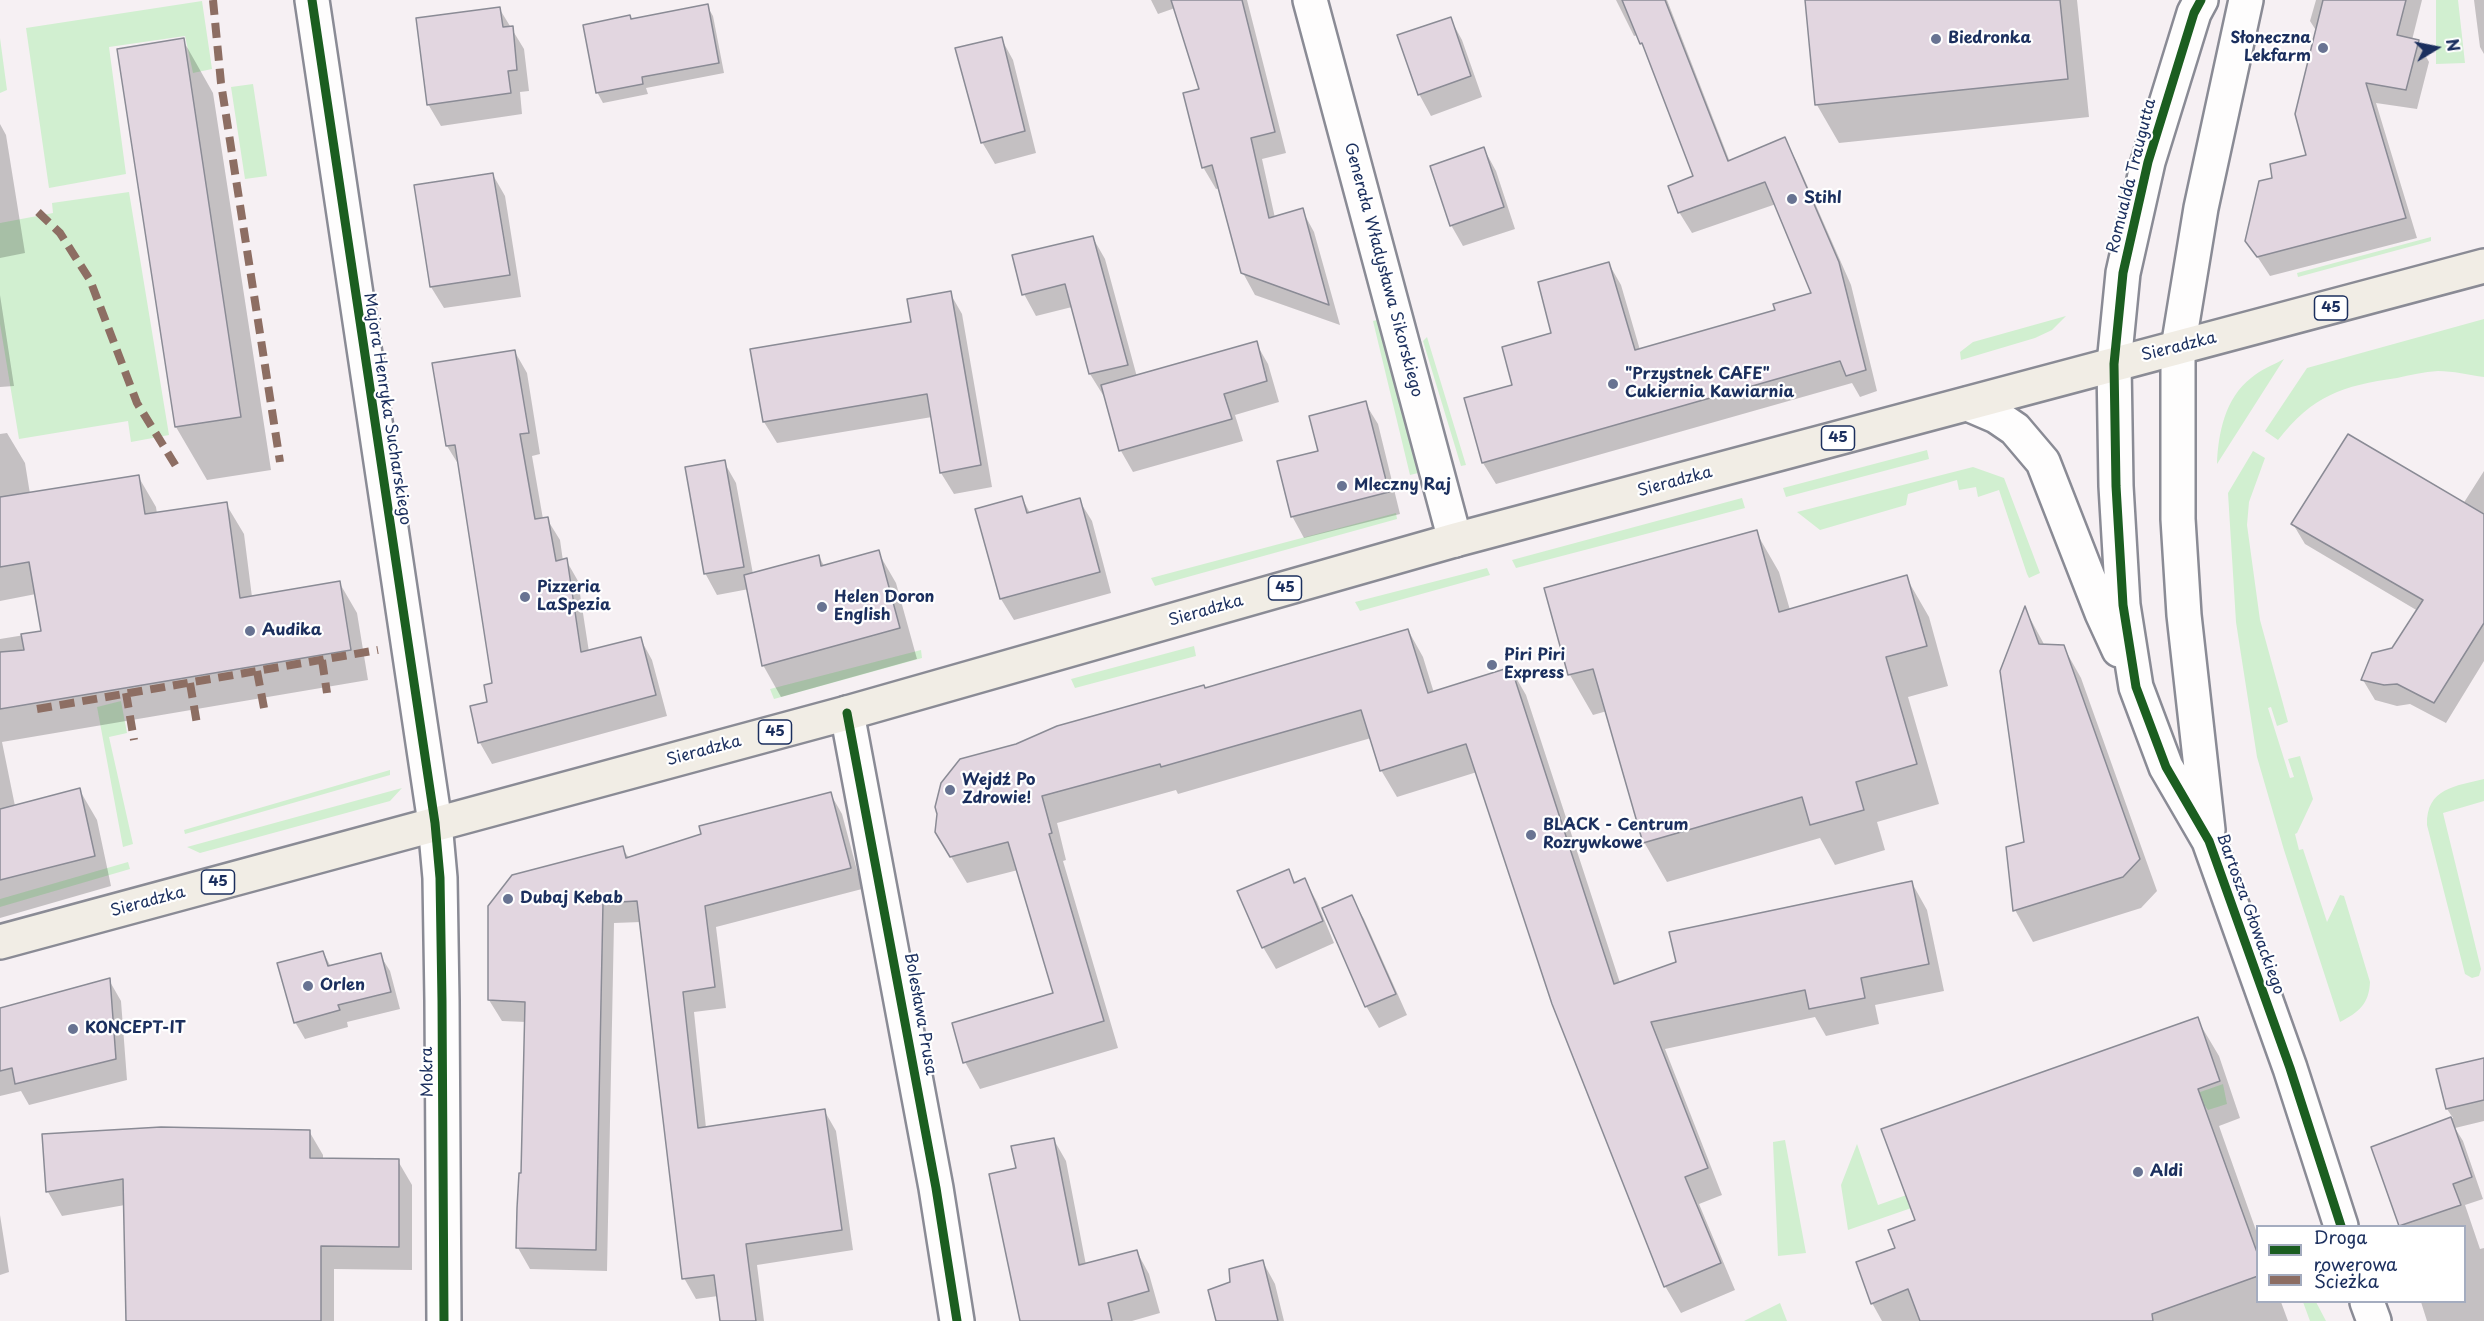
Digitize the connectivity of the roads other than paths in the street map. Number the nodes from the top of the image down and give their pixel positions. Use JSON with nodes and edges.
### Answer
{"nodes":[{"id":1,"x":312,"y":0,"type":"edge"},
{"id":2,"x":1310,"y":0,"type":"edge"},
{"id":3,"x":2201,"y":0,"type":"edge"},
{"id":4,"x":2246,"y":0,"type":"edge"},
{"id":5,"x":2484,"y":266,"type":"edge"},
{"id":6,"x":2178,"y":348,"type":"junction"},
{"id":7,"x":2114,"y":364,"type":"junction"},
{"id":8,"x":1968,"y":404,"type":"junction"},
{"id":9,"x":1455,"y":540,"type":"junction"},
{"id":10,"x":2136,"y":687,"type":"junction"},
{"id":11,"x":847,"y":713,"type":"junction"},
{"id":12,"x":435,"y":823,"type":"junction"},
{"id":13,"x":2209,"y":841,"type":"junction"},
{"id":14,"x":0,"y":942,"type":"edge"},
{"id":15,"x":2341,"y":1225,"type":"edge"},
{"id":16,"x":2367,"y":1303,"type":"edge"},
{"id":17,"x":444,"y":1321,"type":"edge"},
{"id":18,"x":957,"y":1321,"type":"edge"},
{"id":19,"x":2374,"y":1321,"type":"edge"}],
"edges":[{"from":1,"to":12,"type":"street","name":"Majora Henryka Sucharskiego"},
{"from":2,"to":9,"type":"street","name":"Generała Władysława Sikorskiego"},
{"from":3,"to":7,"type":"street","name":"Romualda Traugutta"},
{"from":4,"to":6,"type":"street"},
{"from":5,"to":6,"type":"main road","name":"Sieradzka","number":"45"},
{"from":6,"to":7,"type":"main road","name":"Sieradzka","number":"45"},
{"from":6,"to":13,"type":"street","name":"Bartosza Głowackiego"},
{"from":7,"to":8,"type":"main road","name":"Sieradzka","number":"45"},
{"from":7,"to":10,"type":"street","name":"Bartosza Głowackiego"},
{"from":8,"to":9,"type":"main road","name":"Sieradzka","number":"45"},
{"from":8,"to":10,"type":"street"},
{"from":9,"to":11,"type":"main road","name":"Sieradzka","number":"45"},
{"from":10,"to":13,"type":"street","name":"Bartosza Głowackiego"},
{"from":11,"to":12,"type":"main road","name":"Sieradzka","number":"45"},
{"from":11,"to":18,"type":"street","name":"Bolesława Prusa"},
{"from":12,"to":14,"type":"main road","name":"Sieradzka","number":"45"},
{"from":12,"to":17,"type":"street","name":"Mokra"},
{"from":13,"to":15,"type":"street","name":"Bartosza Głowackiego"},
{"from":16,"to":19,"type":"street"}]}
